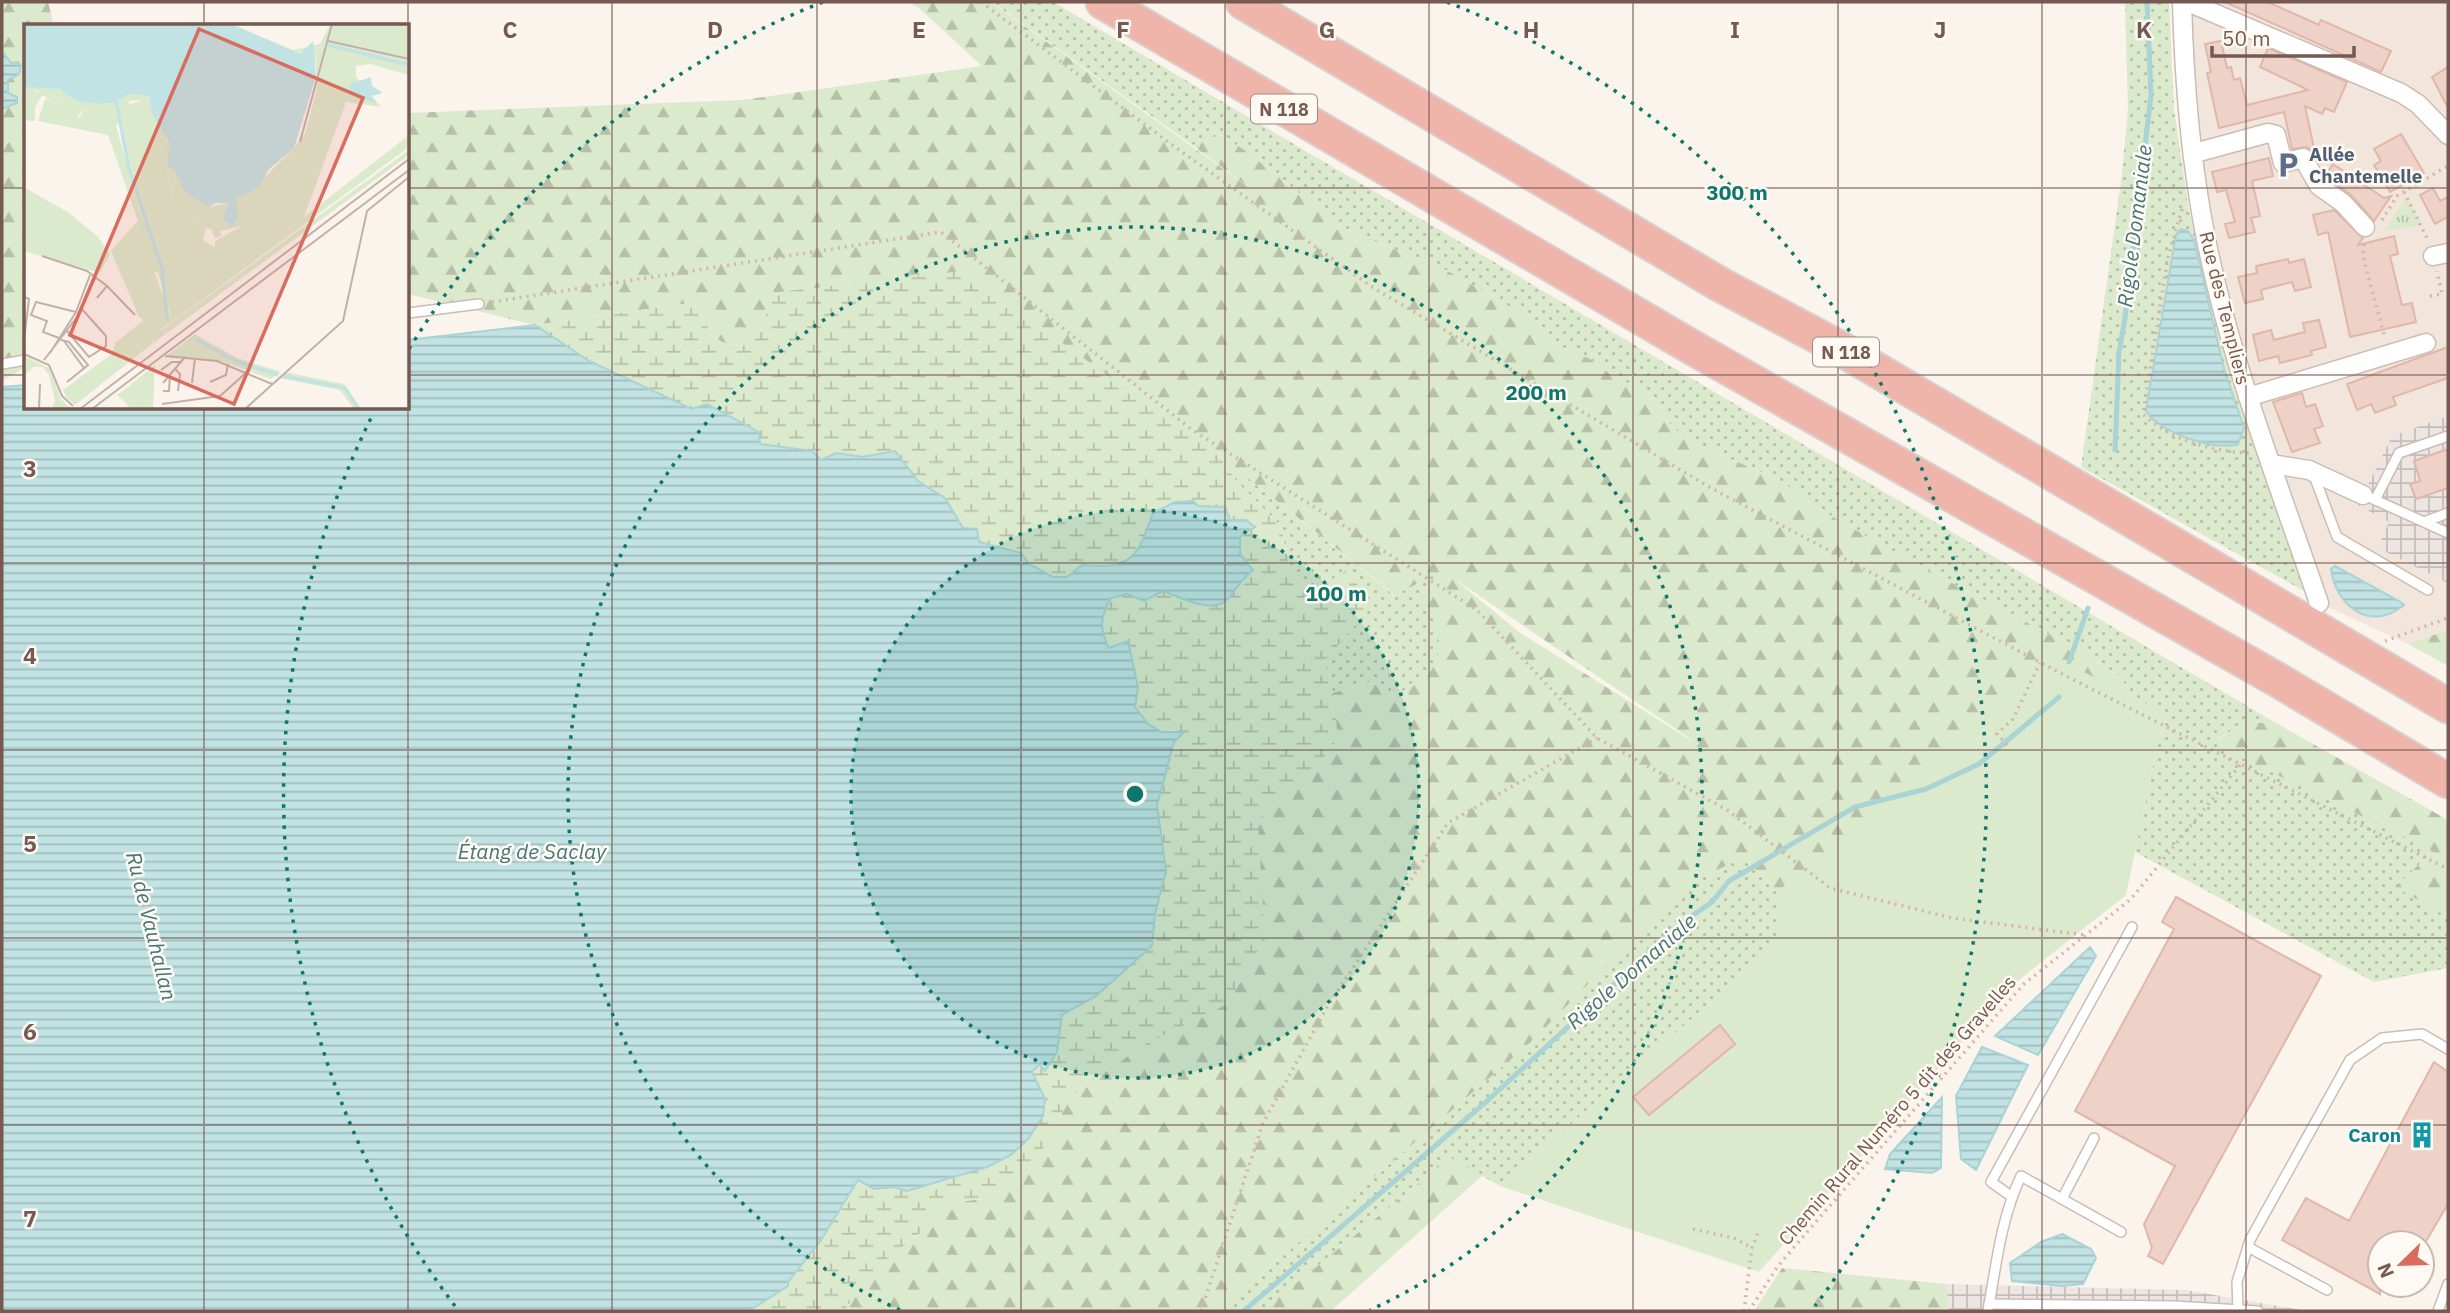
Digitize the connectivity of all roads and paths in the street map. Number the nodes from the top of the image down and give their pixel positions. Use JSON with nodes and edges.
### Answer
{"nodes":[{"id":1,"x":981,"y":2,"type":"edge"},
{"id":2,"x":1103,"y":2,"type":"edge"},
{"id":3,"x":1242,"y":2,"type":"edge"},
{"id":4,"x":2182,"y":2,"type":"edge"},
{"id":5,"x":2188,"y":2,"type":"edge"},
{"id":6,"x":2448,"y":135,"type":"edge"},
{"id":7,"x":2195,"y":153,"type":"junction"},
{"id":8,"x":2448,"y":166,"type":"edge"},
{"id":9,"x":2183,"y":205,"type":"dead end"},
{"id":10,"x":2365,"y":227,"type":"junction"},
{"id":11,"x":479,"y":304,"type":"joint"},
{"id":12,"x":410,"y":313,"type":"edge"},
{"id":13,"x":2426,"y":343,"type":"dead end"},
{"id":14,"x":2390,"y":353,"type":"junction"},
{"id":15,"x":24,"y":360,"type":"edge"},
{"id":16,"x":2,"y":364,"type":"edge"},
{"id":17,"x":2248,"y":397,"type":"junction"},
{"id":18,"x":2448,"y":436,"type":"edge"},
{"id":19,"x":2269,"y":458,"type":"junction"},
{"id":20,"x":2312,"y":472,"type":"junction"},
{"id":21,"x":2369,"y":498,"type":"junction"},
{"id":22,"x":2448,"y":513,"type":"edge"},
{"id":23,"x":2424,"y":522,"type":"junction"},
{"id":24,"x":2448,"y":533,"type":"edge"},
{"id":25,"x":2428,"y":590,"type":"dead end"},
{"id":26,"x":2319,"y":603,"type":"dead end"},
{"id":27,"x":2448,"y":618,"type":"edge"},
{"id":28,"x":2384,"y":641,"type":"dead end"},
{"id":29,"x":2040,"y":663,"type":"junction"},
{"id":30,"x":2448,"y":706,"type":"edge"},
{"id":31,"x":1597,"y":738,"type":"junction"},
{"id":32,"x":2007,"y":745,"type":"dead end"},
{"id":33,"x":2241,"y":764,"type":"junction"},
{"id":34,"x":2448,"y":780,"type":"edge"},
{"id":35,"x":2448,"y":869,"type":"edge"},
{"id":36,"x":2132,"y":927,"type":"dead end"},
{"id":37,"x":2085,"y":935,"type":"junction"},
{"id":38,"x":2448,"y":1049,"type":"edge"},
{"id":39,"x":2094,"y":1138,"type":"dead end"},
{"id":40,"x":2011,"y":1196,"type":"junction"},
{"id":41,"x":2062,"y":1199,"type":"junction"},
{"id":42,"x":1693,"y":1229,"type":"dead end"},
{"id":43,"x":1759,"y":1230,"type":"dead end"},
{"id":44,"x":2121,"y":1232,"type":"dead end"},
{"id":45,"x":2248,"y":1247,"type":"junction"},
{"id":46,"x":1752,"y":1248,"type":"junction"},
{"id":47,"x":2448,"y":1284,"type":"edge"},
{"id":48,"x":2328,"y":1290,"type":"dead end"},
{"id":49,"x":1988,"y":1308,"type":"edge"},
{"id":50,"x":2238,"y":1310,"type":"edge"},
{"id":51,"x":1201,"y":1311,"type":"edge"},
{"id":52,"x":1746,"y":1311,"type":"edge"},
{"id":53,"x":2258,"y":1311,"type":"edge"},
{"id":54,"x":2438,"y":1311,"type":"edge"}],
"edges":[{"from":1,"to":29,"type":"path"},
{"from":2,"to":34,"type":"highway","number":"N 118"},
{"from":3,"to":30,"type":"highway","number":"N 118"},
{"from":4,"to":7,"type":"street","name":"Rue des Templiers"},
{"from":5,"to":6,"type":"street"},
{"from":7,"to":10,"type":"street"},
{"from":7,"to":17,"type":"street","name":"Rue des Templiers"},
{"from":8,"to":10,"type":"path"},
{"from":9,"to":19,"type":"path"},
{"from":10,"to":14,"type":"path"},
{"from":11,"to":12,"type":"lane"},
{"from":11,"to":31,"type":"path"},
{"from":13,"to":14,"type":"street"},
{"from":14,"to":17,"type":"street"},
{"from":15,"to":16,"type":"lane"},
{"from":17,"to":19,"type":"street","name":"Rue des Templiers"},
{"from":18,"to":21,"type":"lane"},
{"from":19,"to":20,"type":"street"},
{"from":19,"to":26,"type":"street","name":"Rue des Templiers"},
{"from":20,"to":21,"type":"street"},
{"from":20,"to":25,"type":"lane"},
{"from":21,"to":23,"type":"lane"},
{"from":22,"to":23,"type":"lane"},
{"from":23,"to":24,"type":"lane"},
{"from":27,"to":28,"type":"path"},
{"from":29,"to":32,"type":"path"},
{"from":29,"to":33,"type":"path"},
{"from":31,"to":37,"type":"path"},
{"from":31,"to":51,"type":"path"},
{"from":33,"to":35,"type":"path"},
{"from":33,"to":37,"type":"path","name":"Chemin Rural Numéro 5 dit des Gravelles"},
{"from":36,"to":40,"type":"lane"},
{"from":37,"to":52,"type":"path","name":"Chemin Rural Numéro 5 dit des Gravelles"},
{"from":38,"to":45,"type":"lane"},
{"from":39,"to":41,"type":"lane"},
{"from":40,"to":41,"type":"lane"},
{"from":40,"to":49,"type":"lane"},
{"from":41,"to":44,"type":"lane"},
{"from":42,"to":46,"type":"path"},
{"from":43,"to":46,"type":"path"},
{"from":45,"to":48,"type":"lane"},
{"from":45,"to":50,"type":"lane"},
{"from":46,"to":52,"type":"path"},
{"from":47,"to":54,"type":"lane"},
{"from":49,"to":50,"type":"lane"},
{"from":50,"to":53,"type":"lane"}]}
